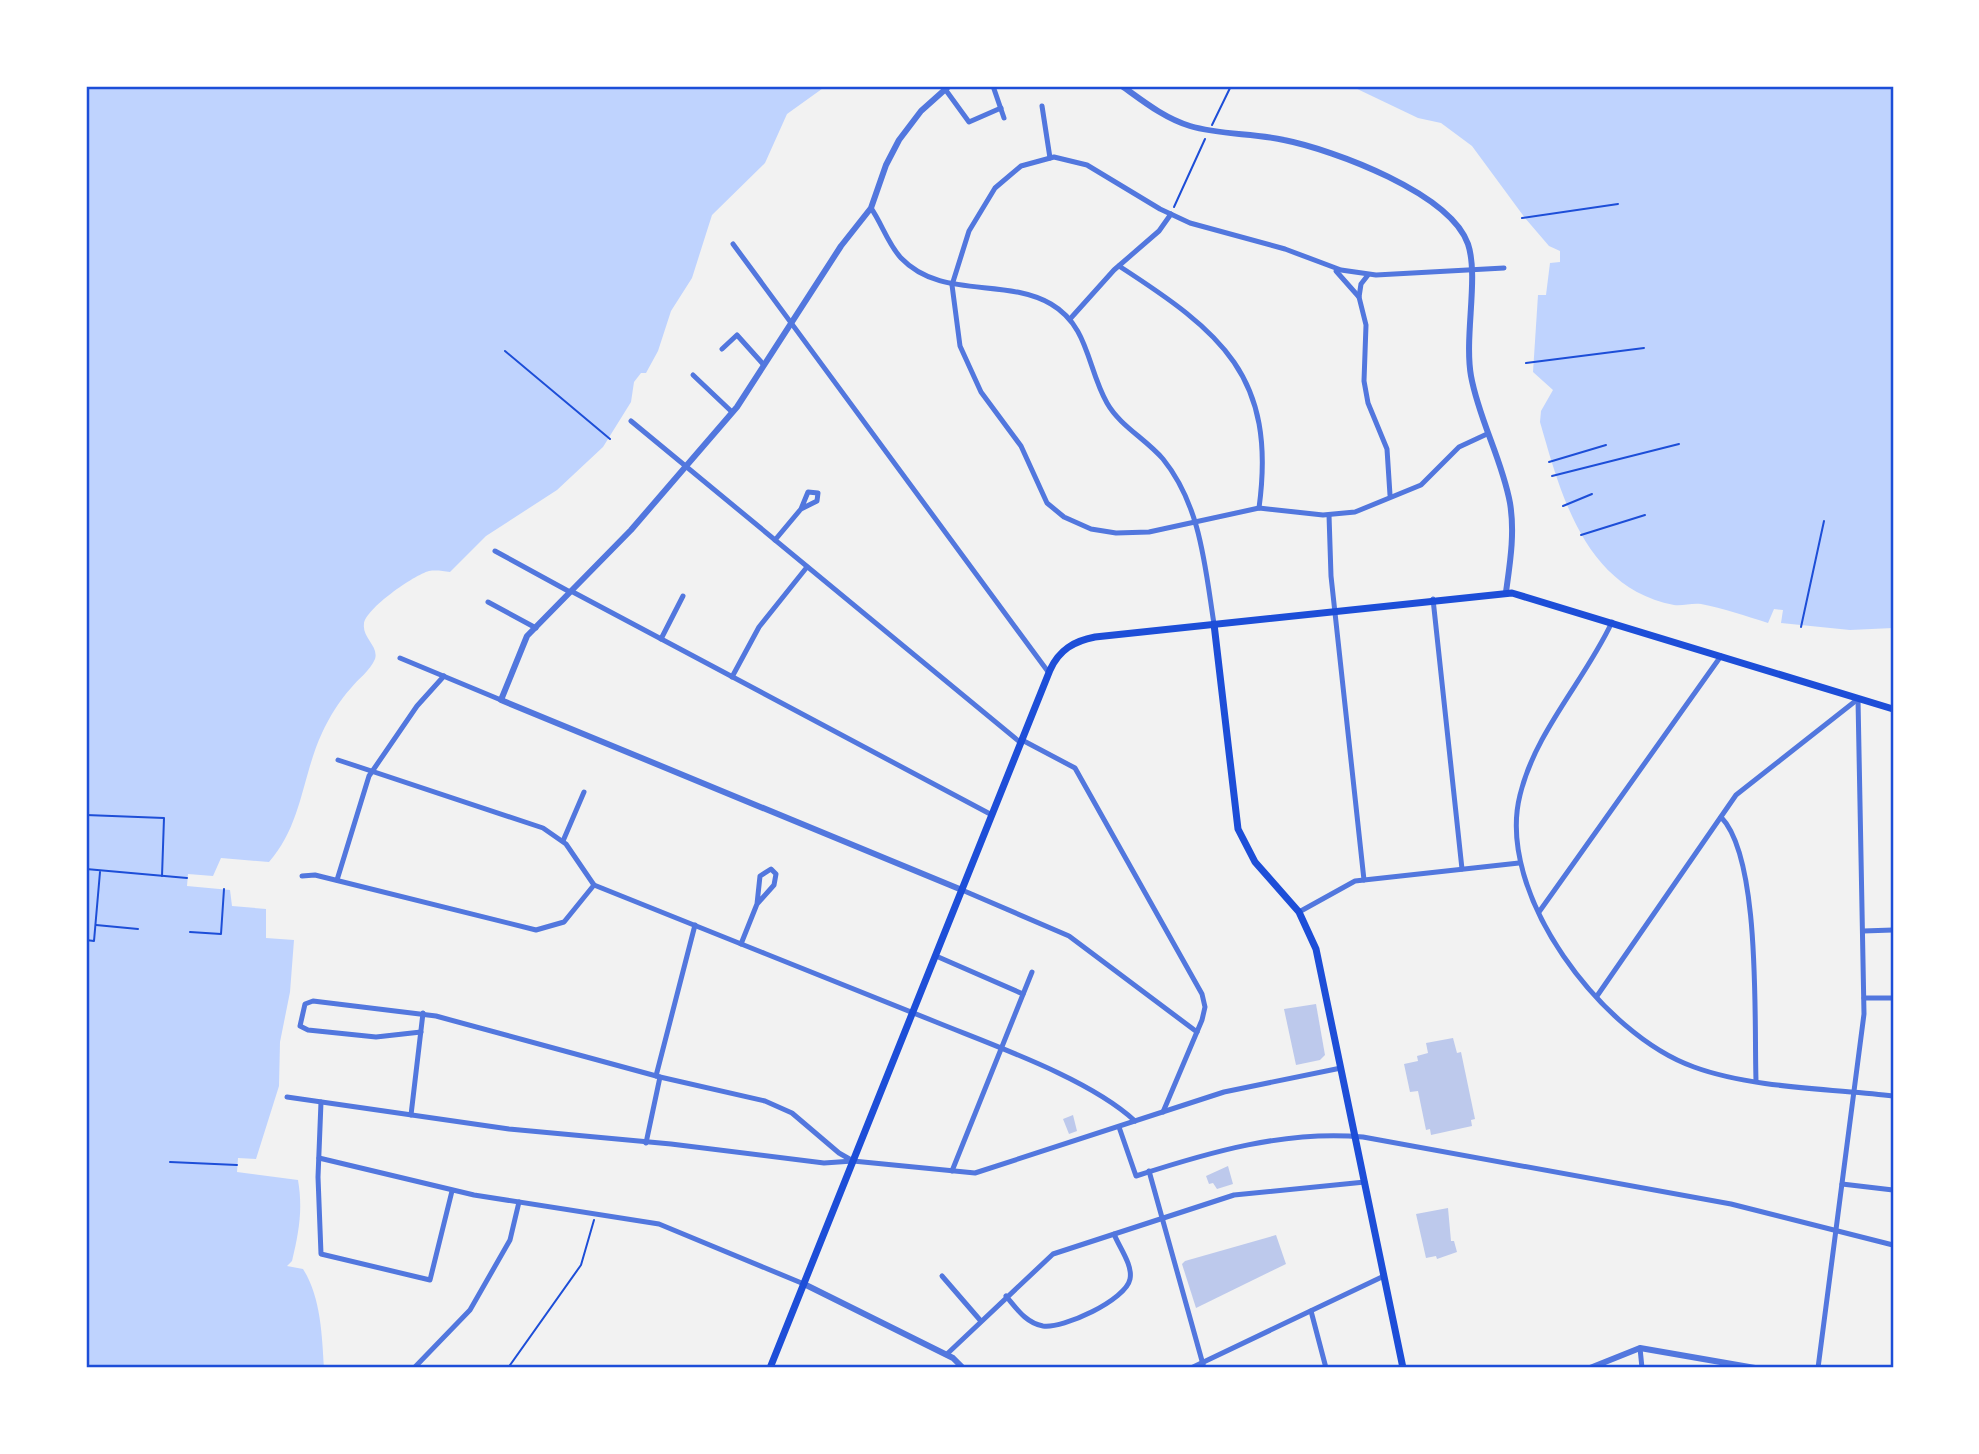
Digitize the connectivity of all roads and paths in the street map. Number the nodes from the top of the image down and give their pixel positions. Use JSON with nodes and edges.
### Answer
{"nodes":[{"id":1,"x":993,"y":86,"type":"edge"},
{"id":2,"x":1122,"y":86,"type":"edge"},
{"id":3,"x":1231,"y":86,"type":"edge"},
{"id":4,"x":947,"y":87,"type":"edge"},
{"id":5,"x":1042,"y":106,"type":"dead end"},
{"id":6,"x":1000,"y":108,"type":"junction"},
{"id":7,"x":1004,"y":118,"type":"dead end"},
{"id":8,"x":1209,"y":130,"type":"junction"},
{"id":9,"x":1050,"y":158,"type":"junction"},
{"id":10,"x":1618,"y":204,"type":"dead end"},
{"id":11,"x":871,"y":208,"type":"junction"},
{"id":12,"x":1171,"y":214,"type":"junction"},
{"id":13,"x":1522,"y":218,"type":"dead end"},
{"id":14,"x":733,"y":244,"type":"dead end"},
{"id":15,"x":1119,"y":266,"type":"junction"},
{"id":16,"x":1333,"y":268,"type":"junction"},
{"id":17,"x":1504,"y":268,"type":"dead end"},
{"id":18,"x":1472,"y":270,"type":"junction"},
{"id":19,"x":1368,"y":275,"type":"junction"},
{"id":20,"x":952,"y":285,"type":"junction"},
{"id":21,"x":1359,"y":297,"type":"junction"},
{"id":22,"x":1070,"y":319,"type":"junction"},
{"id":23,"x":790,"y":323,"type":"junction"},
{"id":24,"x":1644,"y":348,"type":"dead end"},
{"id":25,"x":722,"y":349,"type":"dead end"},
{"id":26,"x":505,"y":351,"type":"dead end"},
{"id":27,"x":1526,"y":363,"type":"dead end"},
{"id":28,"x":764,"y":364,"type":"junction"},
{"id":29,"x":693,"y":375,"type":"dead end"},
{"id":30,"x":732,"y":412,"type":"junction"},
{"id":31,"x":631,"y":421,"type":"dead end"},
{"id":32,"x":1487,"y":434,"type":"junction"},
{"id":33,"x":610,"y":439,"type":"dead end"},
{"id":34,"x":1679,"y":444,"type":"dead end"},
{"id":35,"x":1606,"y":445,"type":"dead end"},
{"id":36,"x":1549,"y":462,"type":"dead end"},
{"id":37,"x":685,"y":466,"type":"junction"},
{"id":38,"x":1552,"y":476,"type":"dead end"},
{"id":39,"x":1592,"y":494,"type":"dead end"},
{"id":40,"x":1390,"y":495,"type":"junction"},
{"id":41,"x":1563,"y":506,"type":"dead end"},
{"id":42,"x":1259,"y":508,"type":"junction"},
{"id":43,"x":801,"y":509,"type":"dead end"},
{"id":44,"x":1329,"y":515,"type":"junction"},
{"id":45,"x":1645,"y":515,"type":"dead end"},
{"id":46,"x":1824,"y":521,"type":"dead end"},
{"id":47,"x":1196,"y":522,"type":"junction"},
{"id":48,"x":1581,"y":535,"type":"dead end"},
{"id":49,"x":775,"y":540,"type":"junction"},
{"id":50,"x":495,"y":551,"type":"dead end"},
{"id":51,"x":807,"y":567,"type":"junction"},
{"id":52,"x":571,"y":592,"type":"junction"},
{"id":53,"x":1506,"y":592,"type":"junction"},
{"id":54,"x":683,"y":596,"type":"dead end"},
{"id":55,"x":1433,"y":600,"type":"junction"},
{"id":56,"x":488,"y":603,"type":"dead end"},
{"id":57,"x":1335,"y":611,"type":"junction"},
{"id":58,"x":1612,"y":622,"type":"junction"},
{"id":59,"x":1214,"y":624,"type":"junction"},
{"id":60,"x":1801,"y":627,"type":"dead end"},
{"id":61,"x":536,"y":628,"type":"junction"},
{"id":62,"x":661,"y":639,"type":"junction"},
{"id":63,"x":1721,"y":656,"type":"junction"},
{"id":64,"x":400,"y":658,"type":"dead end"},
{"id":65,"x":1049,"y":673,"type":"junction"},
{"id":66,"x":444,"y":677,"type":"junction"},
{"id":67,"x":732,"y":677,"type":"junction"},
{"id":68,"x":1858,"y":699,"type":"junction"},
{"id":69,"x":501,"y":700,"type":"junction"},
{"id":70,"x":1893,"y":709,"type":"edge"},
{"id":71,"x":1021,"y":741,"type":"junction"},
{"id":72,"x":338,"y":760,"type":"dead end"},
{"id":73,"x":372,"y":771,"type":"junction"},
{"id":74,"x":584,"y":792,"type":"dead end"},
{"id":75,"x":86,"y":815,"type":"edge"},
{"id":76,"x":992,"y":815,"type":"junction"},
{"id":77,"x":1721,"y":817,"type":"junction"},
{"id":78,"x":563,"y":841,"type":"junction"},
{"id":79,"x":1519,"y":863,"type":"junction"},
{"id":80,"x":1462,"y":869,"type":"junction"},
{"id":81,"x":86,"y":870,"type":"edge"},
{"id":82,"x":100,"y":871,"type":"junction"},
{"id":83,"x":162,"y":876,"type":"junction"},
{"id":84,"x":302,"y":876,"type":"dead end"},
{"id":85,"x":187,"y":878,"type":"dead end"},
{"id":86,"x":337,"y":880,"type":"junction"},
{"id":87,"x":1363,"y":880,"type":"junction"},
{"id":88,"x":594,"y":885,"type":"junction"},
{"id":89,"x":224,"y":889,"type":"dead end"},
{"id":90,"x":962,"y":891,"type":"junction"},
{"id":91,"x":757,"y":904,"type":"junction"},
{"id":92,"x":1298,"y":912,"type":"junction"},
{"id":93,"x":1539,"y":912,"type":"junction"},
{"id":94,"x":95,"y":925,"type":"junction"},
{"id":95,"x":695,"y":925,"type":"junction"},
{"id":96,"x":138,"y":929,"type":"dead end"},
{"id":97,"x":1893,"y":930,"type":"edge"},
{"id":98,"x":1863,"y":931,"type":"junction"},
{"id":99,"x":190,"y":932,"type":"dead end"},
{"id":100,"x":86,"y":940,"type":"edge"},
{"id":101,"x":741,"y":944,"type":"junction"},
{"id":102,"x":936,"y":956,"type":"junction"},
{"id":103,"x":1032,"y":972,"type":"dead end"},
{"id":104,"x":1023,"y":994,"type":"junction"},
{"id":105,"x":1597,"y":996,"type":"junction"},
{"id":106,"x":1864,"y":998,"type":"junction"},
{"id":107,"x":1893,"y":998,"type":"edge"},
{"id":108,"x":913,"y":1012,"type":"junction"},
{"id":109,"x":423,"y":1013,"type":"junction"},
{"id":110,"x":421,"y":1032,"type":"junction"},
{"id":111,"x":1197,"y":1032,"type":"junction"},
{"id":112,"x":1002,"y":1048,"type":"junction"},
{"id":113,"x":1342,"y":1068,"type":"junction"},
{"id":114,"x":658,"y":1077,"type":"junction"},
{"id":115,"x":1756,"y":1080,"type":"junction"},
{"id":116,"x":1854,"y":1091,"type":"junction"},
{"id":117,"x":287,"y":1097,"type":"dead end"},
{"id":118,"x":1893,"y":1097,"type":"edge"},
{"id":119,"x":321,"y":1102,"type":"junction"},
{"id":120,"x":1163,"y":1112,"type":"junction"},
{"id":121,"x":411,"y":1115,"type":"junction"},
{"id":122,"x":1135,"y":1121,"type":"junction"},
{"id":123,"x":1119,"y":1126,"type":"junction"},
{"id":124,"x":1356,"y":1136,"type":"junction"},
{"id":125,"x":646,"y":1143,"type":"junction"},
{"id":126,"x":318,"y":1158,"type":"junction"},
{"id":127,"x":853,"y":1161,"type":"junction"},
{"id":128,"x":170,"y":1162,"type":"dead end"},
{"id":129,"x":237,"y":1165,"type":"dead end"},
{"id":130,"x":952,"y":1171,"type":"junction"},
{"id":131,"x":1149,"y":1171,"type":"junction"},
{"id":132,"x":1365,"y":1182,"type":"junction"},
{"id":133,"x":1842,"y":1184,"type":"junction"},
{"id":134,"x":1893,"y":1190,"type":"edge"},
{"id":135,"x":452,"y":1191,"type":"junction"},
{"id":136,"x":519,"y":1202,"type":"junction"},
{"id":137,"x":596,"y":1214,"type":"junction"},
{"id":138,"x":1163,"y":1218,"type":"junction"},
{"id":139,"x":1836,"y":1233,"type":"junction"},
{"id":140,"x":1114,"y":1234,"type":"junction"},
{"id":141,"x":1893,"y":1245,"type":"edge"},
{"id":142,"x":942,"y":1276,"type":"dead end"},
{"id":143,"x":1384,"y":1276,"type":"junction"},
{"id":144,"x":804,"y":1284,"type":"junction"},
{"id":145,"x":1006,"y":1296,"type":"junction"},
{"id":146,"x":1311,"y":1311,"type":"junction"},
{"id":147,"x":980,"y":1320,"type":"junction"},
{"id":148,"x":1640,"y":1348,"type":"junction"},
{"id":149,"x":947,"y":1354,"type":"junction"},
{"id":150,"x":1203,"y":1366,"type":"edge"},
{"id":151,"x":414,"y":1368,"type":"edge"},
{"id":152,"x":508,"y":1368,"type":"edge"},
{"id":153,"x":770,"y":1368,"type":"edge"},
{"id":154,"x":963,"y":1368,"type":"edge"},
{"id":155,"x":1191,"y":1368,"type":"edge"},
{"id":156,"x":1326,"y":1368,"type":"edge"},
{"id":157,"x":1403,"y":1368,"type":"edge"},
{"id":158,"x":1590,"y":1368,"type":"edge"},
{"id":159,"x":1642,"y":1368,"type":"edge"},
{"id":160,"x":1755,"y":1368,"type":"edge"},
{"id":161,"x":1818,"y":1368,"type":"edge"}],
"edges":[{"from":1,"to":6,"type":"street"},
{"from":2,"to":8,"type":"street"},
{"from":3,"to":8,"type":"path"},
{"from":4,"to":6,"type":"street"},
{"from":4,"to":11,"type":"street"},
{"from":5,"to":9,"type":"street"},
{"from":6,"to":7,"type":"street"},
{"from":8,"to":12,"type":"path"},
{"from":8,"to":18,"type":"street"},
{"from":9,"to":12,"type":"street"},
{"from":9,"to":20,"type":"street"},
{"from":10,"to":13,"type":"path"},
{"from":11,"to":20,"type":"street"},
{"from":11,"to":23,"type":"street"},
{"from":12,"to":15,"type":"street"},
{"from":12,"to":16,"type":"street"},
{"from":14,"to":23,"type":"street"},
{"from":15,"to":22,"type":"street"},
{"from":15,"to":42,"type":"street"},
{"from":16,"to":19,"type":"street"},
{"from":16,"to":21,"type":"street"},
{"from":17,"to":18,"type":"street"},
{"from":18,"to":19,"type":"street"},
{"from":18,"to":32,"type":"street"},
{"from":19,"to":21,"type":"street"},
{"from":20,"to":22,"type":"street"},
{"from":20,"to":47,"type":"street"},
{"from":21,"to":40,"type":"street"},
{"from":22,"to":47,"type":"street"},
{"from":23,"to":28,"type":"street"},
{"from":23,"to":65,"type":"street"},
{"from":24,"to":27,"type":"path"},
{"from":25,"to":28,"type":"street"},
{"from":26,"to":33,"type":"path"},
{"from":28,"to":30,"type":"street"},
{"from":29,"to":30,"type":"street"},
{"from":30,"to":37,"type":"street"},
{"from":31,"to":37,"type":"street"},
{"from":32,"to":40,"type":"street"},
{"from":32,"to":53,"type":"street"},
{"from":34,"to":38,"type":"path"},
{"from":35,"to":36,"type":"path"},
{"from":37,"to":49,"type":"street"},
{"from":37,"to":52,"type":"street"},
{"from":39,"to":41,"type":"path"},
{"from":40,"to":44,"type":"street"},
{"from":42,"to":44,"type":"street"},
{"from":42,"to":47,"type":"street"},
{"from":43,"to":49,"type":"street"},
{"from":44,"to":57,"type":"street"},
{"from":45,"to":48,"type":"path"},
{"from":46,"to":60,"type":"path"},
{"from":47,"to":59,"type":"street"},
{"from":49,"to":51,"type":"street"},
{"from":50,"to":52,"type":"street"},
{"from":51,"to":67,"type":"street"},
{"from":51,"to":71,"type":"street"},
{"from":52,"to":61,"type":"street"},
{"from":52,"to":62,"type":"street"},
{"from":53,"to":55,"type":"main road"},
{"from":53,"to":58,"type":"main road"},
{"from":54,"to":62,"type":"street"},
{"from":55,"to":57,"type":"main road"},
{"from":55,"to":80,"type":"street"},
{"from":56,"to":61,"type":"street"},
{"from":57,"to":59,"type":"main road"},
{"from":57,"to":87,"type":"street"},
{"from":58,"to":63,"type":"main road"},
{"from":58,"to":79,"type":"street"},
{"from":59,"to":65,"type":"main road"},
{"from":59,"to":92,"type":"main road"},
{"from":61,"to":69,"type":"street"},
{"from":62,"to":67,"type":"street"},
{"from":63,"to":68,"type":"main road"},
{"from":63,"to":93,"type":"street"},
{"from":64,"to":66,"type":"street"},
{"from":65,"to":71,"type":"main road"},
{"from":66,"to":69,"type":"street"},
{"from":66,"to":73,"type":"street"},
{"from":67,"to":76,"type":"street"},
{"from":68,"to":70,"type":"main road"},
{"from":68,"to":77,"type":"street"},
{"from":68,"to":98,"type":"street"},
{"from":69,"to":90,"type":"street"},
{"from":71,"to":76,"type":"main road"},
{"from":71,"to":111,"type":"street"},
{"from":72,"to":73,"type":"street"},
{"from":73,"to":78,"type":"street"},
{"from":73,"to":86,"type":"street"},
{"from":74,"to":78,"type":"street"},
{"from":75,"to":83,"type":"path"},
{"from":76,"to":90,"type":"main road"},
{"from":77,"to":105,"type":"street"},
{"from":77,"to":115,"type":"street"},
{"from":78,"to":88,"type":"street"},
{"from":79,"to":80,"type":"street"},
{"from":79,"to":93,"type":"street"},
{"from":80,"to":87,"type":"street"},
{"from":81,"to":82,"type":"path"},
{"from":82,"to":83,"type":"path"},
{"from":82,"to":94,"type":"path"},
{"from":83,"to":85,"type":"path"},
{"from":84,"to":86,"type":"street"},
{"from":86,"to":88,"type":"street"},
{"from":87,"to":92,"type":"street"},
{"from":88,"to":95,"type":"street"},
{"from":89,"to":99,"type":"path"},
{"from":90,"to":102,"type":"main road"},
{"from":90,"to":111,"type":"street"},
{"from":91,"to":91,"type":"street"},
{"from":91,"to":101,"type":"street"},
{"from":92,"to":113,"type":"main road"},
{"from":93,"to":105,"type":"street"},
{"from":94,"to":96,"type":"path"},
{"from":94,"to":100,"type":"path"},
{"from":95,"to":101,"type":"street"},
{"from":95,"to":114,"type":"street"},
{"from":97,"to":98,"type":"street"},
{"from":98,"to":106,"type":"street"},
{"from":101,"to":108,"type":"street"},
{"from":102,"to":104,"type":"street"},
{"from":102,"to":108,"type":"main road"},
{"from":103,"to":104,"type":"street"},
{"from":104,"to":112,"type":"street"},
{"from":105,"to":115,"type":"street"},
{"from":106,"to":107,"type":"street"},
{"from":106,"to":116,"type":"street"},
{"from":108,"to":112,"type":"street"},
{"from":108,"to":127,"type":"main road"},
{"from":109,"to":110,"type":"street"},
{"from":109,"to":110,"type":"street"},
{"from":109,"to":114,"type":"street"},
{"from":110,"to":121,"type":"street"},
{"from":111,"to":120,"type":"street"},
{"from":112,"to":122,"type":"street"},
{"from":112,"to":130,"type":"street"},
{"from":113,"to":120,"type":"street"},
{"from":113,"to":124,"type":"main road"},
{"from":114,"to":125,"type":"street"},
{"from":114,"to":127,"type":"street"},
{"from":115,"to":116,"type":"street"},
{"from":116,"to":118,"type":"street"},
{"from":116,"to":133,"type":"street"},
{"from":117,"to":119,"type":"street"},
{"from":119,"to":121,"type":"street"},
{"from":119,"to":126,"type":"street"},
{"from":120,"to":122,"type":"street"},
{"from":121,"to":125,"type":"street"},
{"from":122,"to":123,"type":"street"},
{"from":123,"to":130,"type":"street"},
{"from":123,"to":131,"type":"street"},
{"from":124,"to":131,"type":"street"},
{"from":124,"to":132,"type":"main road"},
{"from":124,"to":139,"type":"street"},
{"from":125,"to":127,"type":"street"},
{"from":126,"to":135,"type":"street"},
{"from":126,"to":135,"type":"street"},
{"from":127,"to":130,"type":"street"},
{"from":127,"to":144,"type":"main road"},
{"from":128,"to":129,"type":"path"},
{"from":131,"to":138,"type":"street"},
{"from":132,"to":138,"type":"street"},
{"from":132,"to":143,"type":"main road"},
{"from":133,"to":134,"type":"street"},
{"from":133,"to":139,"type":"street"},
{"from":135,"to":136,"type":"street"},
{"from":136,"to":137,"type":"street"},
{"from":136,"to":151,"type":"street"},
{"from":137,"to":144,"type":"street"},
{"from":137,"to":152,"type":"path"},
{"from":138,"to":140,"type":"street"},
{"from":138,"to":150,"type":"street"},
{"from":139,"to":141,"type":"street"},
{"from":139,"to":161,"type":"street"},
{"from":140,"to":145,"type":"street"},
{"from":140,"to":145,"type":"street"},
{"from":142,"to":147,"type":"street"},
{"from":143,"to":146,"type":"street"},
{"from":143,"to":157,"type":"main road"},
{"from":144,"to":149,"type":"street"},
{"from":144,"to":153,"type":"main road"},
{"from":145,"to":147,"type":"street"},
{"from":146,"to":150,"type":"street"},
{"from":146,"to":156,"type":"street"},
{"from":147,"to":149,"type":"street"},
{"from":148,"to":158,"type":"street"},
{"from":148,"to":159,"type":"street"},
{"from":148,"to":160,"type":"street"},
{"from":149,"to":154,"type":"street"},
{"from":150,"to":155,"type":"street"}]}
